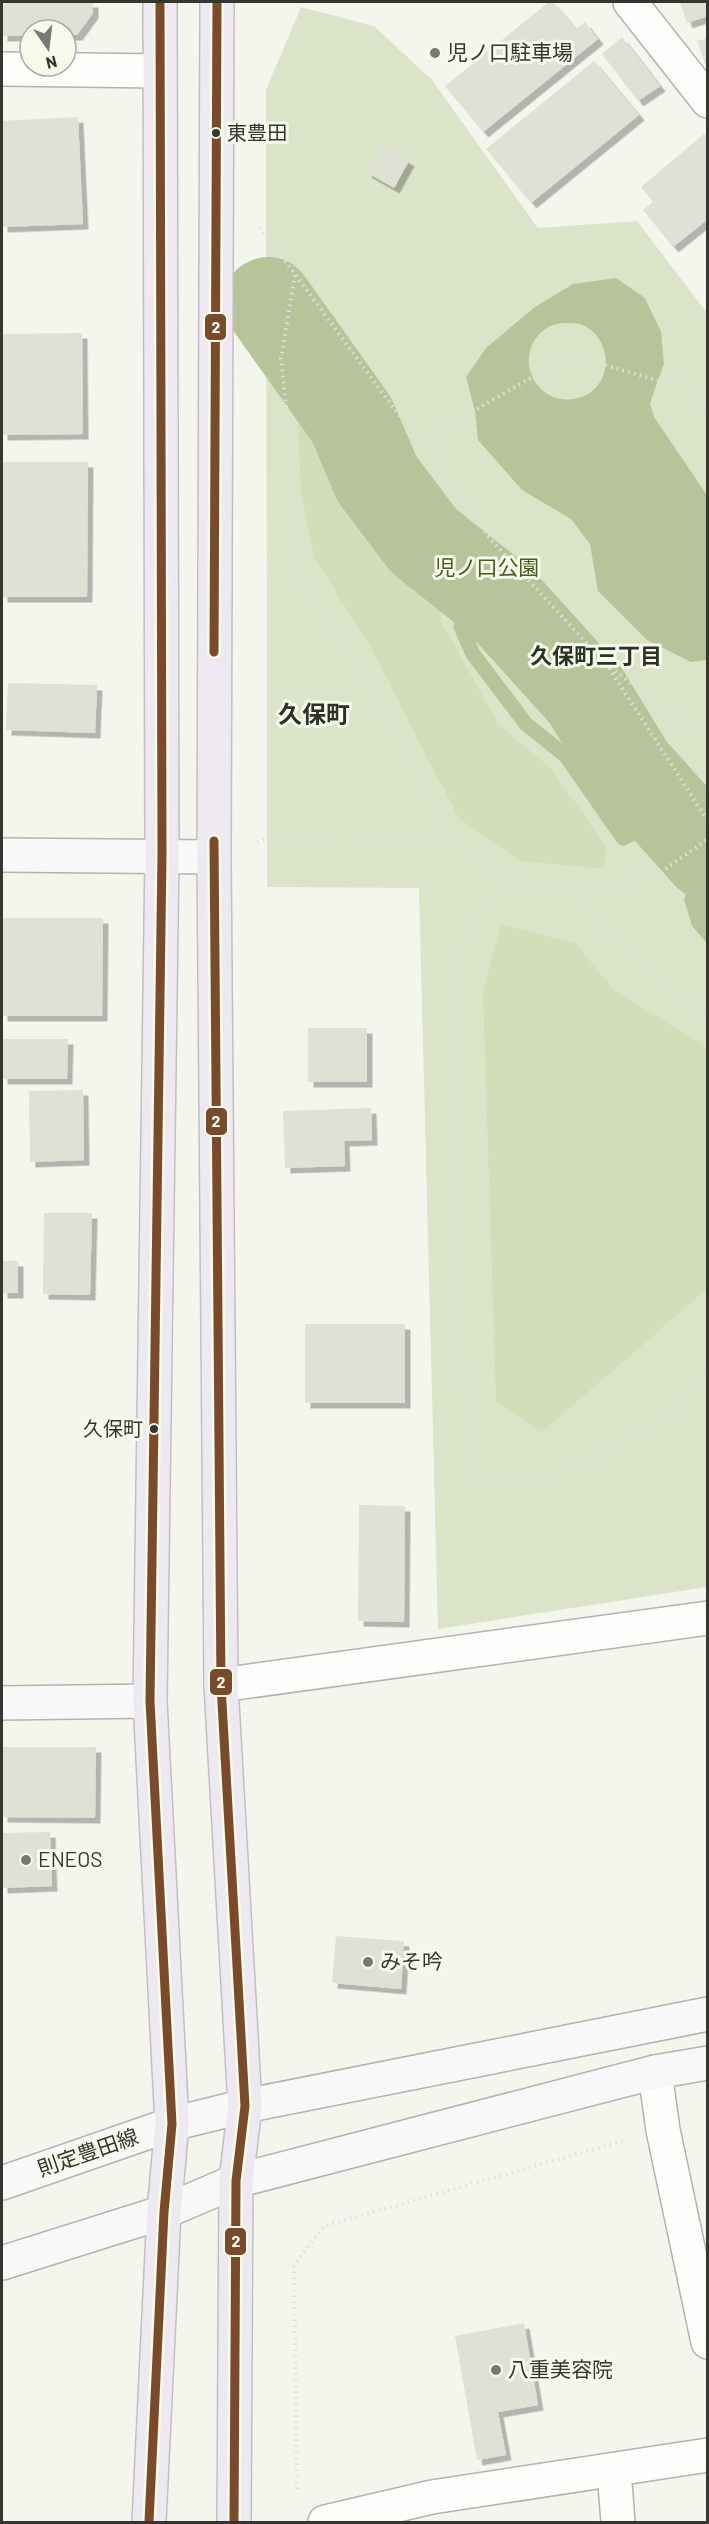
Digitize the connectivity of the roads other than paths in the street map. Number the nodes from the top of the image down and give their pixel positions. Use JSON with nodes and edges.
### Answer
{"nodes":[{"id":1,"x":160,"y":2,"type":"edge"},
{"id":2,"x":217,"y":2,"type":"edge"},
{"id":3,"x":630,"y":2,"type":"edge"},
{"id":4,"x":2,"y":69,"type":"edge"},
{"id":5,"x":159,"y":71,"type":"junction"},
{"id":6,"x":708,"y":100,"type":"edge"},
{"id":7,"x":2,"y":855,"type":"edge"},
{"id":8,"x":162,"y":855,"type":"junction"},
{"id":9,"x":214,"y":857,"type":"junction"},
{"id":10,"x":708,"y":1618,"type":"edge"},
{"id":11,"x":221,"y":1685,"type":"junction"},
{"id":12,"x":150,"y":1701,"type":"junction"},
{"id":13,"x":2,"y":1703,"type":"edge"},
{"id":14,"x":708,"y":2014,"type":"edge"},
{"id":15,"x":708,"y":2063,"type":"edge"},
{"id":16,"x":655,"y":2072,"type":"junction"},
{"id":17,"x":245,"y":2106,"type":"junction"},
{"id":18,"x":172,"y":2124,"type":"junction"},
{"id":19,"x":236,"y":2181,"type":"junction"},
{"id":20,"x":2,"y":2182,"type":"edge"},
{"id":21,"x":164,"y":2212,"type":"junction"},
{"id":22,"x":2,"y":2263,"type":"edge"},
{"id":23,"x":708,"y":2342,"type":"edge"},
{"id":24,"x":708,"y":2455,"type":"edge"},
{"id":25,"x":614,"y":2471,"type":"junction"},
{"id":26,"x":149,"y":2523,"type":"edge"},
{"id":27,"x":234,"y":2523,"type":"edge"},
{"id":28,"x":325,"y":2523,"type":"edge"},
{"id":29,"x":618,"y":2523,"type":"edge"}],
"edges":[{"from":1,"to":5,"type":"highway"},
{"from":2,"to":9,"type":"highway"},
{"from":3,"to":6,"type":"street"},
{"from":4,"to":5,"type":"street"},
{"from":5,"to":8,"type":"highway"},
{"from":7,"to":8,"type":"street"},
{"from":8,"to":9,"type":"street"},
{"from":8,"to":12,"type":"highway"},
{"from":9,"to":11,"type":"highway"},
{"from":10,"to":11,"type":"street"},
{"from":11,"to":17,"type":"highway"},
{"from":12,"to":13,"type":"street"},
{"from":12,"to":18,"type":"highway"},
{"from":14,"to":17,"type":"street","name":"則定豊田線"},
{"from":15,"to":16,"type":"street"},
{"from":16,"to":19,"type":"street"},
{"from":16,"to":23,"type":"street"},
{"from":17,"to":18,"type":"street","name":"則定豊田線"},
{"from":17,"to":19,"type":"highway"},
{"from":18,"to":20,"type":"street","name":"則定豊田線"},
{"from":18,"to":21,"type":"highway"},
{"from":19,"to":21,"type":"street"},
{"from":19,"to":27,"type":"highway"},
{"from":21,"to":22,"type":"street"},
{"from":21,"to":26,"type":"highway"},
{"from":24,"to":25,"type":"street"},
{"from":25,"to":28,"type":"street"},
{"from":25,"to":29,"type":"street"}]}
